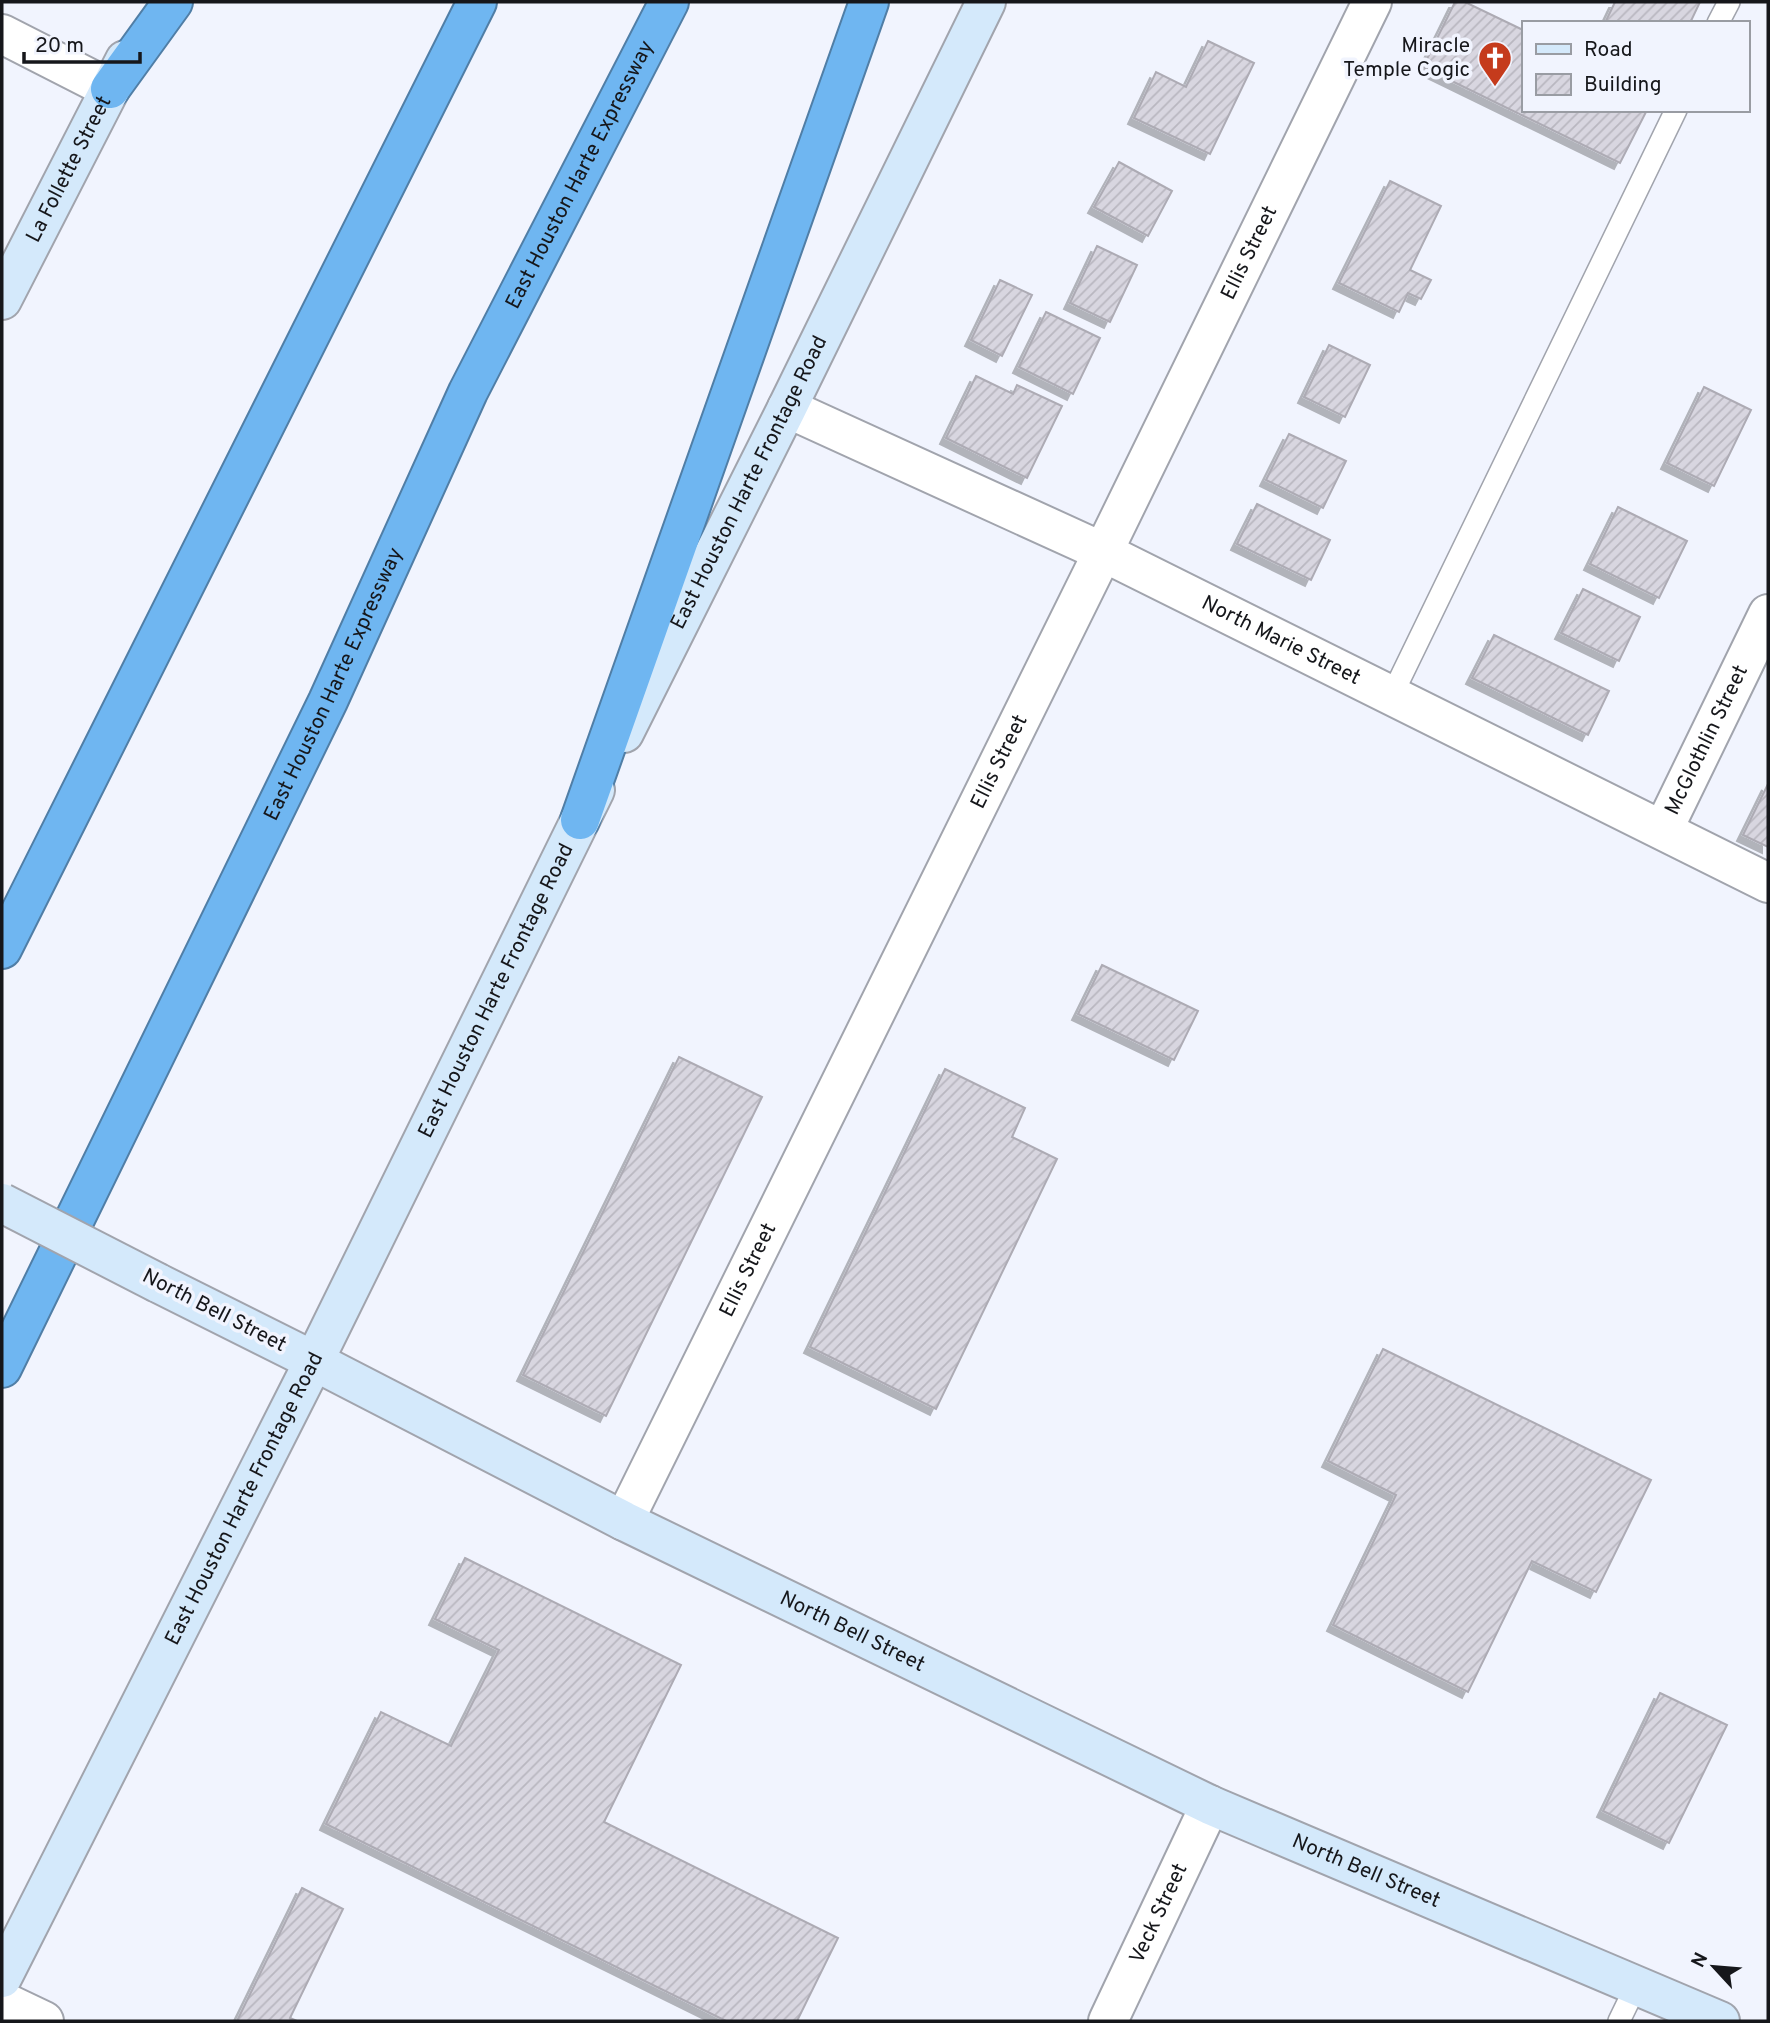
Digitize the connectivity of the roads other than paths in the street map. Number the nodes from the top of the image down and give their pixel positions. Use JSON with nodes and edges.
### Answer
{"nodes":[{"id":1,"x":155,"y":2,"type":"edge"},
{"id":2,"x":173,"y":2,"type":"edge"},
{"id":3,"x":477,"y":2,"type":"edge"},
{"id":4,"x":669,"y":2,"type":"edge"},
{"id":5,"x":869,"y":2,"type":"edge"},
{"id":6,"x":986,"y":2,"type":"edge"},
{"id":7,"x":1372,"y":2,"type":"edge"},
{"id":8,"x":1729,"y":2,"type":"edge"},
{"id":9,"x":1719,"y":21,"type":"edge"},
{"id":10,"x":2,"y":34,"type":"edge"},
{"id":11,"x":110,"y":89,"type":"junction"},
{"id":12,"x":1675,"y":112,"type":"edge"},
{"id":13,"x":2,"y":300,"type":"edge"},
{"id":14,"x":788,"y":408,"type":"junction"},
{"id":15,"x":1103,"y":552,"type":"junction"},
{"id":16,"x":1768,"y":614,"type":"edge"},
{"id":17,"x":1392,"y":695,"type":"junction"},
{"id":18,"x":580,"y":820,"type":"junction"},
{"id":19,"x":1663,"y":830,"type":"junction"},
{"id":20,"x":1768,"y":883,"type":"edge"},
{"id":21,"x":2,"y":949,"type":"edge"},
{"id":22,"x":2,"y":1203,"type":"edge"},
{"id":23,"x":314,"y":1361,"type":"junction"},
{"id":24,"x":2,"y":1368,"type":"edge"},
{"id":25,"x":624,"y":1521,"type":"junction"},
{"id":26,"x":1210,"y":1805,"type":"junction"},
{"id":27,"x":2,"y":1978,"type":"edge"},
{"id":28,"x":1636,"y":1986,"type":"junction"},
{"id":29,"x":2,"y":2001,"type":"edge"},
{"id":30,"x":44,"y":2021,"type":"edge"},
{"id":31,"x":1108,"y":2021,"type":"edge"},
{"id":32,"x":1619,"y":2021,"type":"edge"},
{"id":33,"x":1720,"y":2021,"type":"edge"}],
"edges":[{"from":1,"to":11,"type":"main road","name":"La Follette Street"},
{"from":2,"to":11,"type":"highway"},
{"from":3,"to":21,"type":"highway"},
{"from":4,"to":24,"type":"highway","name":"East Houston Harte Expressway"},
{"from":5,"to":18,"type":"highway"},
{"from":6,"to":14,"type":"main road","name":"East Houston Harte Frontage Road"},
{"from":7,"to":15,"type":"street","name":"Ellis Street"},
{"from":8,"to":9,"type":"lane"},
{"from":10,"to":11,"type":"street"},
{"from":11,"to":13,"type":"main road","name":"La Follette Street"},
{"from":12,"to":17,"type":"lane"},
{"from":14,"to":15,"type":"street","name":"North Marie Street"},
{"from":14,"to":18,"type":"main road","name":"East Houston Harte Frontage Road"},
{"from":15,"to":17,"type":"street","name":"North Marie Street"},
{"from":15,"to":25,"type":"street","name":"Ellis Street"},
{"from":16,"to":19,"type":"street","name":"McGlothlin Street"},
{"from":17,"to":19,"type":"street","name":"North Marie Street"},
{"from":18,"to":23,"type":"main road","name":"East Houston Harte Frontage Road"},
{"from":19,"to":20,"type":"street","name":"North Marie Street"},
{"from":22,"to":23,"type":"main road","name":"North Bell Street","bridge":true},
{"from":23,"to":25,"type":"main road","name":"North Bell Street"},
{"from":23,"to":27,"type":"main road","name":"East Houston Harte Frontage Road"},
{"from":25,"to":26,"type":"main road","name":"North Bell Street"},
{"from":26,"to":28,"type":"main road","name":"North Bell Street"},
{"from":26,"to":31,"type":"street","name":"Veck Street"},
{"from":28,"to":32,"type":"lane"},
{"from":28,"to":33,"type":"main road","name":"North Bell Street"},
{"from":29,"to":30,"type":"street"}]}
